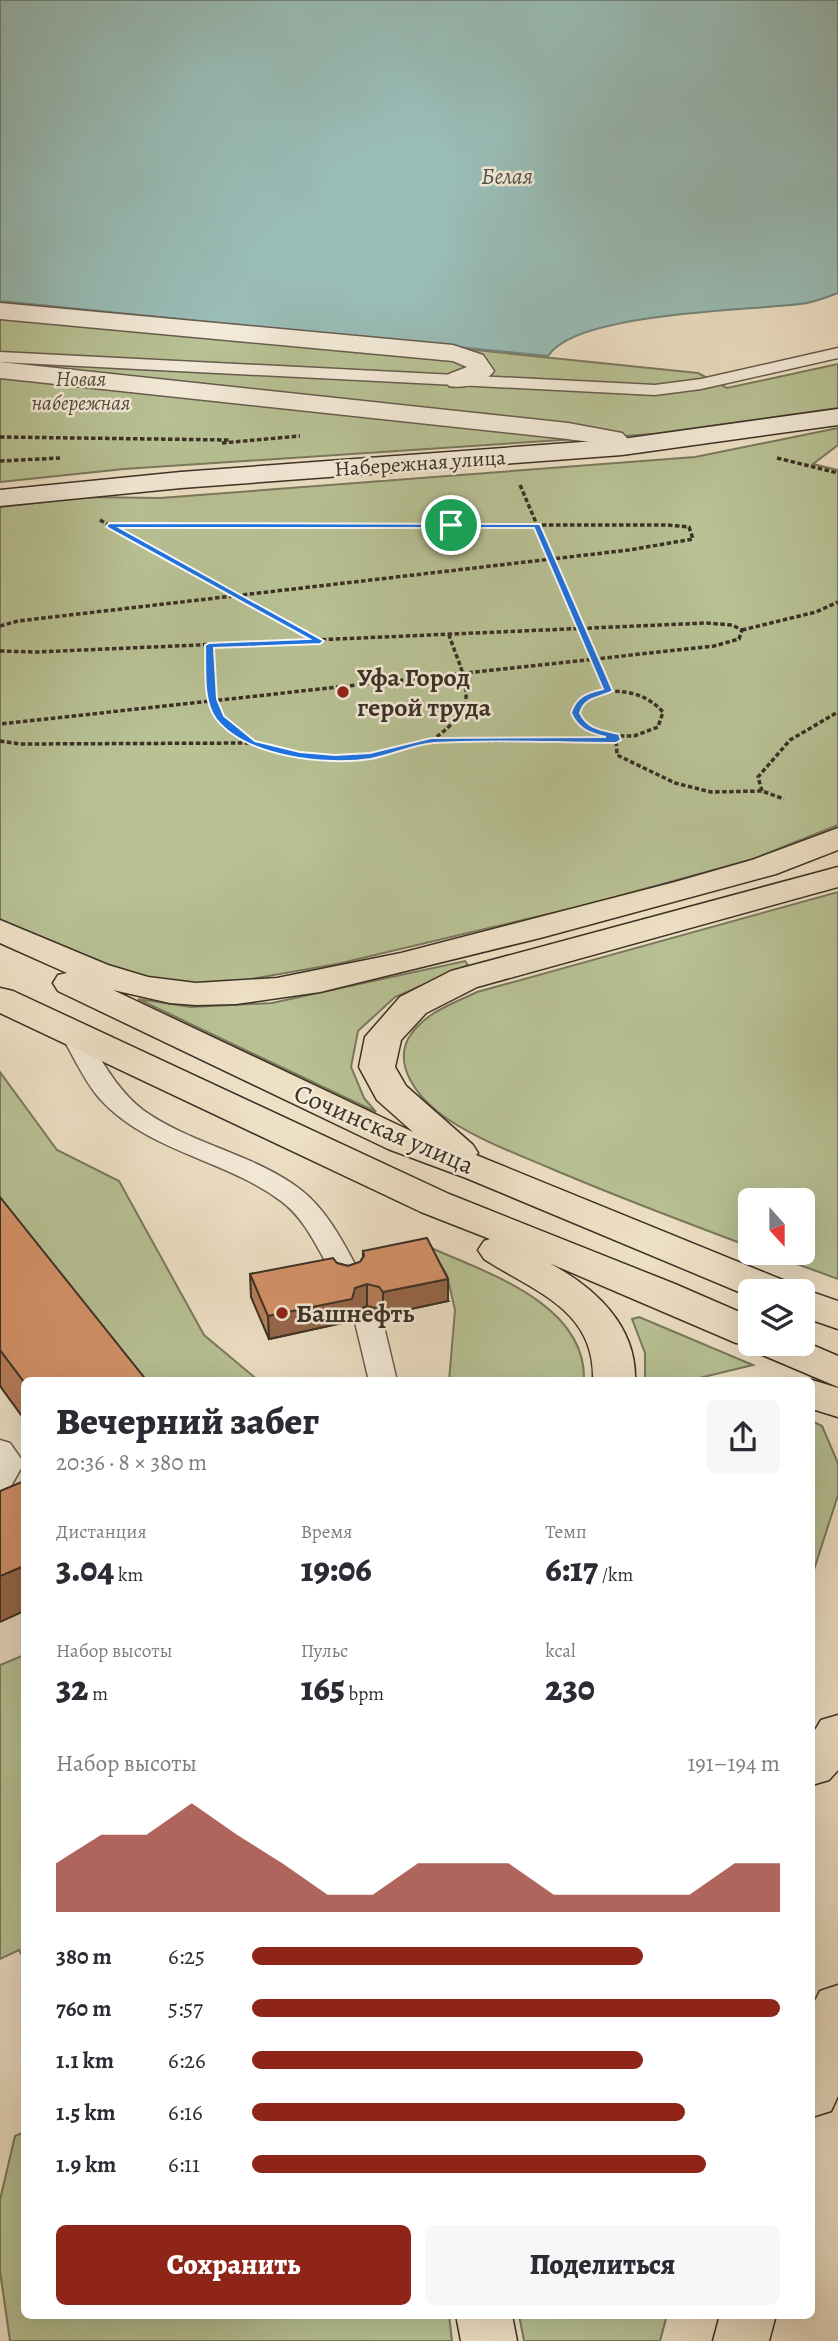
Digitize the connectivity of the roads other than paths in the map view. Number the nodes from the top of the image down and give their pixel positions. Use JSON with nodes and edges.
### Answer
{"nodes":[{"id":1,"x":0,"y":311,"type":"edge"},
{"id":2,"x":838,"y":353,"type":"edge"},
{"id":3,"x":0,"y":357,"type":"edge"},
{"id":4,"x":0,"y":370,"type":"edge"},
{"id":5,"x":458,"y":380,"type":"junction"},
{"id":6,"x":838,"y":417,"type":"edge"},
{"id":7,"x":622,"y":447,"type":"junction"},
{"id":8,"x":0,"y":498,"type":"edge"},
{"id":9,"x":838,"y":838,"type":"edge"},
{"id":10,"x":838,"y":877,"type":"edge"},
{"id":11,"x":0,"y":930,"type":"edge"},
{"id":12,"x":0,"y":948,"type":"edge"},
{"id":13,"x":0,"y":999,"type":"edge"},
{"id":14,"x":73,"y":1035,"type":"junction"},
{"id":15,"x":480,"y":1170,"type":"junction"},
{"id":16,"x":435,"y":1203,"type":"junction"},
{"id":17,"x":348,"y":1277,"type":"edge"},
{"id":18,"x":744,"y":1279,"type":"edge"},
{"id":19,"x":815,"y":1307,"type":"edge"},
{"id":20,"x":838,"y":1316,"type":"edge"},
{"id":21,"x":368,"y":1318,"type":"dead end"},
{"id":22,"x":738,"y":1327,"type":"edge"},
{"id":23,"x":789,"y":1356,"type":"edge"},
{"id":24,"x":382,"y":1377,"type":"edge"},
{"id":25,"x":614,"y":1377,"type":"edge"},
{"id":26,"x":813,"y":1377,"type":"edge"},
{"id":27,"x":815,"y":1379,"type":"edge"},
{"id":28,"x":830,"y":1392,"type":"edge"},
{"id":29,"x":0,"y":1450,"type":"edge"},
{"id":30,"x":0,"y":1481,"type":"edge"},
{"id":31,"x":838,"y":1734,"type":"edge"},
{"id":32,"x":815,"y":1764,"type":"edge"},
{"id":33,"x":838,"y":2006,"type":"edge"},
{"id":34,"x":815,"y":2085,"type":"edge"},
{"id":35,"x":485,"y":2319,"type":"edge"},
{"id":36,"x":747,"y":2319,"type":"edge"},
{"id":37,"x":489,"y":2341,"type":"edge"},
{"id":38,"x":741,"y":2341,"type":"edge"}],
"edges":[{"from":1,"to":5,"type":"street"},
{"from":2,"to":5,"type":"lane"},
{"from":3,"to":5,"type":"lane"},
{"from":4,"to":7,"type":"street"},
{"from":6,"to":7,"type":"street","name":"Набережная улица"},
{"from":7,"to":8,"type":"street","name":"Набережная улица"},
{"from":9,"to":11,"type":"main road"},
{"from":10,"to":15,"type":"main road"},
{"from":12,"to":15,"type":"main road","name":"Сочинская улица"},
{"from":13,"to":14,"type":"main road","name":"Сочинская улица"},
{"from":14,"to":16,"type":"main road","name":"Сочинская улица"},
{"from":14,"to":17,"type":"lane"},
{"from":15,"to":18,"type":"main road","name":"Сочинская улица"},
{"from":16,"to":22,"type":"main road","name":"Сочинская улица"},
{"from":16,"to":25,"type":"main road"},
{"from":19,"to":20,"type":"main road"},
{"from":21,"to":24,"type":"lane"},
{"from":23,"to":26,"type":"main road"},
{"from":27,"to":28,"type":"main road"},
{"from":29,"to":30,"type":"lane"},
{"from":31,"to":32,"type":"main road"},
{"from":33,"to":34,"type":"main road"},
{"from":35,"to":37,"type":"main road"},
{"from":36,"to":38,"type":"main road"}]}
